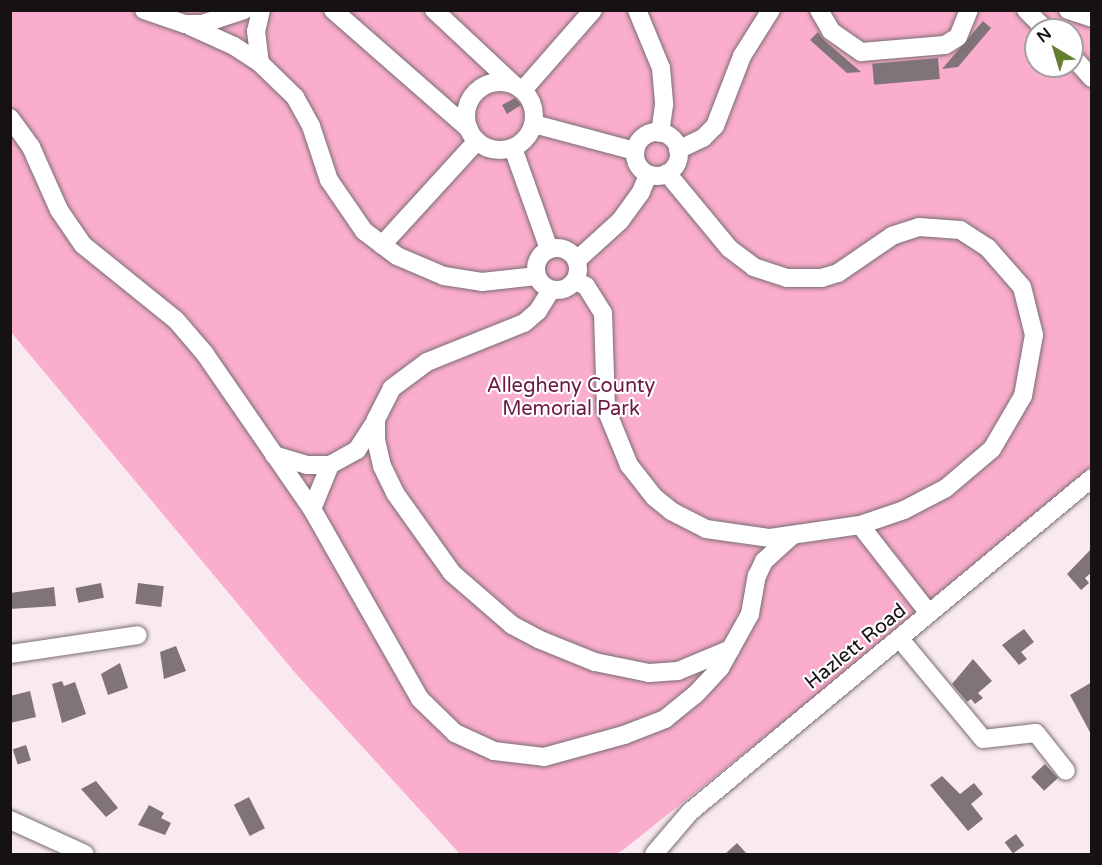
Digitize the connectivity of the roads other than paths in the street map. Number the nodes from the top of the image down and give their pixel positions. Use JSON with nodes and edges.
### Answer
{"nodes":[{"id":1,"x":144,"y":10,"type":"edge"},
{"id":2,"x":244,"y":10,"type":"edge"},
{"id":3,"x":261,"y":10,"type":"edge"},
{"id":4,"x":333,"y":10,"type":"edge"},
{"id":5,"x":434,"y":10,"type":"edge"},
{"id":6,"x":593,"y":10,"type":"edge"},
{"id":7,"x":637,"y":10,"type":"edge"},
{"id":8,"x":771,"y":10,"type":"edge"},
{"id":9,"x":819,"y":10,"type":"edge"},
{"id":10,"x":969,"y":10,"type":"edge"},
{"id":11,"x":1068,"y":10,"type":"edge"},
{"id":12,"x":1092,"y":18,"type":"edge"},
{"id":13,"x":185,"y":24,"type":"junction"},
{"id":14,"x":260,"y":63,"type":"junction"},
{"id":15,"x":518,"y":87,"type":"junction"},
{"id":16,"x":10,"y":118,"type":"edge"},
{"id":17,"x":534,"y":124,"type":"junction"},
{"id":18,"x":660,"y":133,"type":"junction"},
{"id":19,"x":473,"y":135,"type":"junction"},
{"id":20,"x":513,"y":147,"type":"junction"},
{"id":21,"x":678,"y":150,"type":"junction"},
{"id":22,"x":635,"y":151,"type":"junction"},
{"id":23,"x":667,"y":174,"type":"junction"},
{"id":24,"x":648,"y":175,"type":"junction"},
{"id":25,"x":382,"y":245,"type":"junction"},
{"id":26,"x":549,"y":249,"type":"junction"},
{"id":27,"x":577,"y":260,"type":"junction"},
{"id":28,"x":537,"y":276,"type":"junction"},
{"id":29,"x":575,"y":281,"type":"junction"},
{"id":30,"x":551,"y":290,"type":"junction"},
{"id":31,"x":376,"y":419,"type":"junction"},
{"id":32,"x":274,"y":455,"type":"junction"},
{"id":33,"x":350,"y":455,"type":"junction"},
{"id":34,"x":330,"y":465,"type":"junction"},
{"id":35,"x":382,"y":466,"type":"junction"},
{"id":36,"x":1092,"y":478,"type":"edge"},
{"id":37,"x":312,"y":509,"type":"junction"},
{"id":38,"x":860,"y":525,"type":"junction"},
{"id":39,"x":791,"y":537,"type":"junction"},
{"id":40,"x":924,"y":607,"type":"dead end"},
{"id":41,"x":138,"y":635,"type":"dead end"},
{"id":42,"x":900,"y":639,"type":"junction"},
{"id":43,"x":733,"y":648,"type":"junction"},
{"id":44,"x":10,"y":654,"type":"edge"},
{"id":45,"x":1066,"y":771,"type":"dead end"},
{"id":46,"x":10,"y":820,"type":"edge"},
{"id":47,"x":85,"y":855,"type":"edge"},
{"id":48,"x":654,"y":855,"type":"edge"}],
"edges":[{"from":1,"to":13,"type":"street"},
{"from":2,"to":13,"type":"street"},
{"from":3,"to":14,"type":"street"},
{"from":4,"to":19,"type":"street"},
{"from":5,"to":15,"type":"street"},
{"from":6,"to":15,"type":"street"},
{"from":7,"to":18,"type":"street"},
{"from":8,"to":21,"type":"street"},
{"from":9,"to":10,"type":"street"},
{"from":11,"to":12,"type":"street"},
{"from":13,"to":14,"type":"street"},
{"from":14,"to":25,"type":"street"},
{"from":15,"to":17,"type":"street"},
{"from":15,"to":19,"type":"street"},
{"from":16,"to":32,"type":"street"},
{"from":17,"to":20,"type":"street"},
{"from":17,"to":22,"type":"street"},
{"from":18,"to":21,"type":"street"},
{"from":18,"to":22,"type":"street"},
{"from":19,"to":20,"type":"street"},
{"from":19,"to":25,"type":"street"},
{"from":20,"to":26,"type":"street"},
{"from":21,"to":23,"type":"street"},
{"from":22,"to":24,"type":"street"},
{"from":23,"to":24,"type":"street"},
{"from":23,"to":38,"type":"street"},
{"from":24,"to":27,"type":"street"},
{"from":25,"to":28,"type":"street"},
{"from":26,"to":27,"type":"street"},
{"from":26,"to":28,"type":"street"},
{"from":27,"to":29,"type":"street"},
{"from":28,"to":30,"type":"street"},
{"from":29,"to":30,"type":"street"},
{"from":29,"to":39,"type":"street"},
{"from":30,"to":31,"type":"street"},
{"from":31,"to":33,"type":"street"},
{"from":31,"to":35,"type":"street"},
{"from":32,"to":34,"type":"street"},
{"from":32,"to":37,"type":"street"},
{"from":33,"to":34,"type":"street"},
{"from":33,"to":35,"type":"street"},
{"from":34,"to":37,"type":"street"},
{"from":35,"to":43,"type":"street"},
{"from":36,"to":42,"type":"street","name":"Hazlett Road"},
{"from":37,"to":43,"type":"street"},
{"from":38,"to":39,"type":"street"},
{"from":38,"to":40,"type":"street"},
{"from":39,"to":43,"type":"street"},
{"from":41,"to":44,"type":"street"},
{"from":42,"to":45,"type":"street"},
{"from":42,"to":48,"type":"street","name":"Hazlett Road"},
{"from":46,"to":47,"type":"street"}]}
